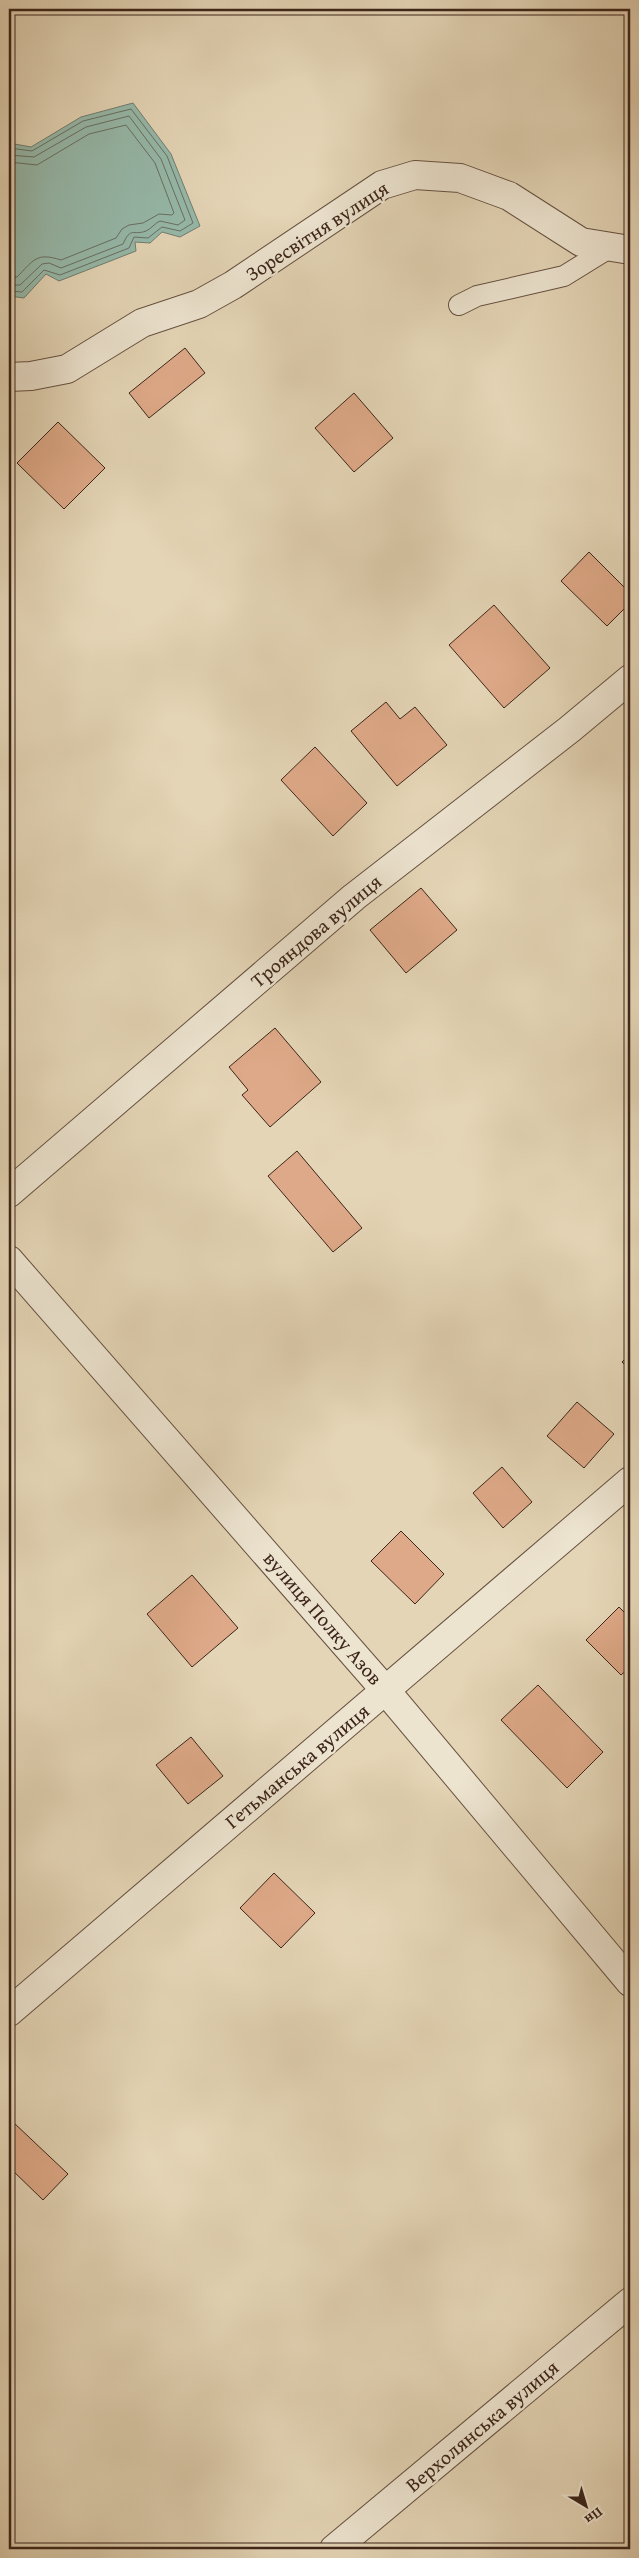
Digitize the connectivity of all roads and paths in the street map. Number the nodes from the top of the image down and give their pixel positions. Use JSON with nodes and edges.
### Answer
{"nodes":[{"id":1,"x":620,"y":249,"type":"edge"},
{"id":2,"x":459,"y":305,"type":"dead end"},
{"id":3,"x":9,"y":377,"type":"edge"},
{"id":4,"x":630,"y":679,"type":"edge"},
{"id":5,"x":9,"y":1193,"type":"edge"},
{"id":6,"x":9,"y":1260,"type":"edge"},
{"id":7,"x":630,"y":1481,"type":"edge"},
{"id":8,"x":386,"y":1691,"type":"junction"},
{"id":9,"x":630,"y":1982,"type":"edge"},
{"id":10,"x":9,"y":2012,"type":"edge"},
{"id":11,"x":630,"y":2302,"type":"edge"},
{"id":12,"x":334,"y":2549,"type":"edge"}],
"edges":[{"from":1,"to":2,"type":"lane"},
{"from":1,"to":3,"type":"street","name":"Зоресвітня вулиця"},
{"from":4,"to":5,"type":"street","name":"Трояндова вулиця"},
{"from":6,"to":8,"type":"street","name":"вулиця Полку Азов"},
{"from":7,"to":8,"type":"street","name":"Гетьманська вулиця"},
{"from":8,"to":9,"type":"street","name":"вулиця Полку Азов"},
{"from":8,"to":10,"type":"street","name":"Гетьманська вулиця"},
{"from":11,"to":12,"type":"street","name":"Верхолянська вулиця"}]}
